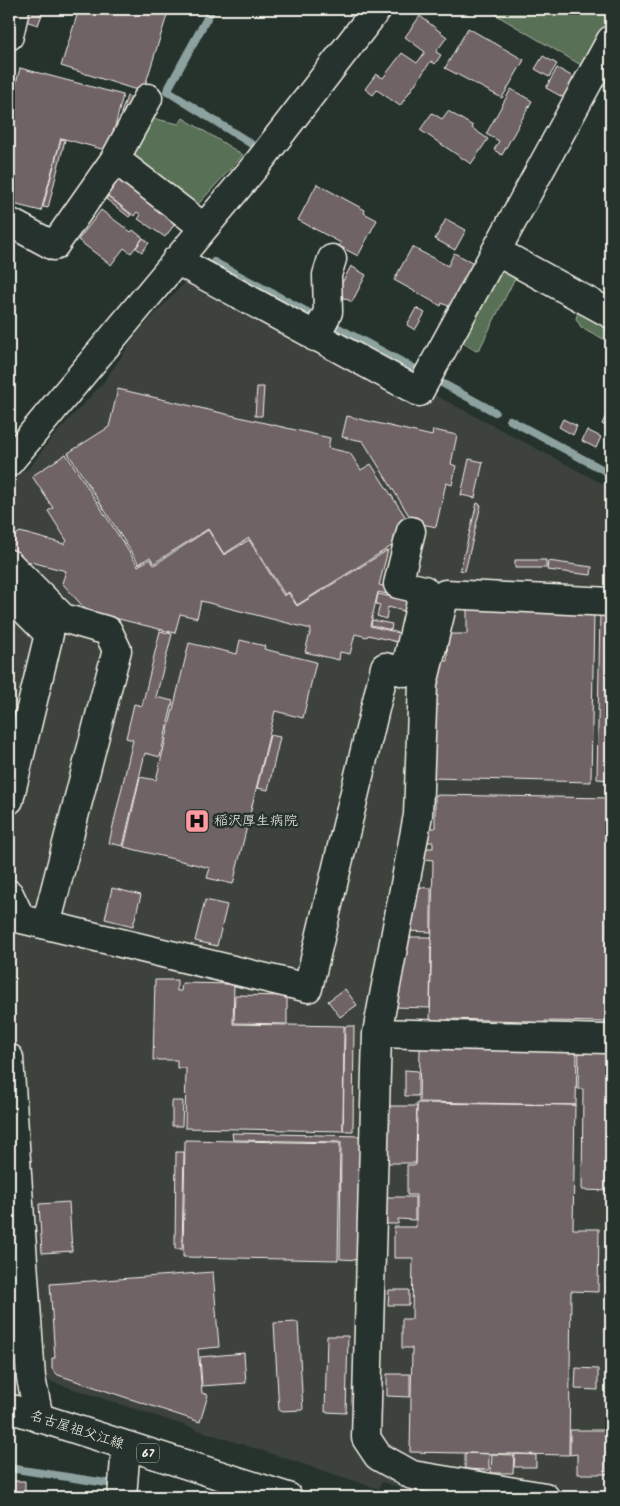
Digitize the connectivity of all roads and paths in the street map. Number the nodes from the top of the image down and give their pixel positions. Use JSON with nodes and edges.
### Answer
{"nodes":[{"id":1,"x":15,"y":9,"type":"edge"},
{"id":2,"x":377,"y":9,"type":"edge"},
{"id":3,"x":9,"y":36,"type":"edge"},
{"id":4,"x":611,"y":40,"type":"edge"},
{"id":5,"x":148,"y":98,"type":"dead end"},
{"id":6,"x":115,"y":159,"type":"junction"},
{"id":7,"x":9,"y":222,"type":"edge"},
{"id":8,"x":203,"y":228,"type":"junction"},
{"id":9,"x":496,"y":251,"type":"junction"},
{"id":10,"x":176,"y":260,"type":"junction"},
{"id":11,"x":332,"y":260,"type":"dead end"},
{"id":12,"x":611,"y":314,"type":"edge"},
{"id":13,"x":315,"y":337,"type":"junction"},
{"id":14,"x":9,"y":462,"type":"edge"},
{"id":15,"x":411,"y":531,"type":"dead end"},
{"id":16,"x":9,"y":564,"type":"edge"},
{"id":17,"x":9,"y":594,"type":"edge"},
{"id":18,"x":611,"y":602,"type":"edge"},
{"id":19,"x":56,"y":626,"type":"junction"},
{"id":20,"x":9,"y":800,"type":"edge"},
{"id":21,"x":9,"y":894,"type":"edge"},
{"id":22,"x":46,"y":925,"type":"junction"},
{"id":23,"x":377,"y":1033,"type":"junction"},
{"id":24,"x":606,"y":1039,"type":"dead end"},
{"id":25,"x":9,"y":1058,"type":"edge"},
{"id":26,"x":9,"y":1408,"type":"edge"},
{"id":27,"x":39,"y":1418,"type":"junction"},
{"id":28,"x":126,"y":1446,"type":"junction"},
{"id":29,"x":122,"y":1497,"type":"edge"},
{"id":30,"x":288,"y":1497,"type":"edge"},
{"id":31,"x":544,"y":1497,"type":"edge"}],
"edges":[{"from":1,"to":3,"type":"street"},
{"from":2,"to":8,"type":"street"},
{"from":4,"to":9,"type":"street"},
{"from":5,"to":6,"type":"street"},
{"from":6,"to":7,"type":"street"},
{"from":6,"to":8,"type":"street"},
{"from":8,"to":10,"type":"street"},
{"from":9,"to":12,"type":"street"},
{"from":9,"to":13,"type":"street"},
{"from":10,"to":13,"type":"street"},
{"from":10,"to":14,"type":"street"},
{"from":11,"to":13,"type":"street"},
{"from":15,"to":22,"type":"street"},
{"from":16,"to":19,"type":"street"},
{"from":17,"to":19,"type":"street"},
{"from":18,"to":23,"type":"street"},
{"from":19,"to":20,"type":"street"},
{"from":19,"to":22,"type":"street"},
{"from":21,"to":22,"type":"street"},
{"from":23,"to":24,"type":"street"},
{"from":23,"to":31,"type":"street"},
{"from":25,"to":27,"type":"street"},
{"from":26,"to":27,"type":"street","name":"名古屋祖父江線","number":"67"},
{"from":27,"to":28,"type":"street","name":"名古屋祖父江線","number":"67"},
{"from":28,"to":29,"type":"street"},
{"from":28,"to":30,"type":"street","name":"名古屋祖父江線","number":"67"}]}
